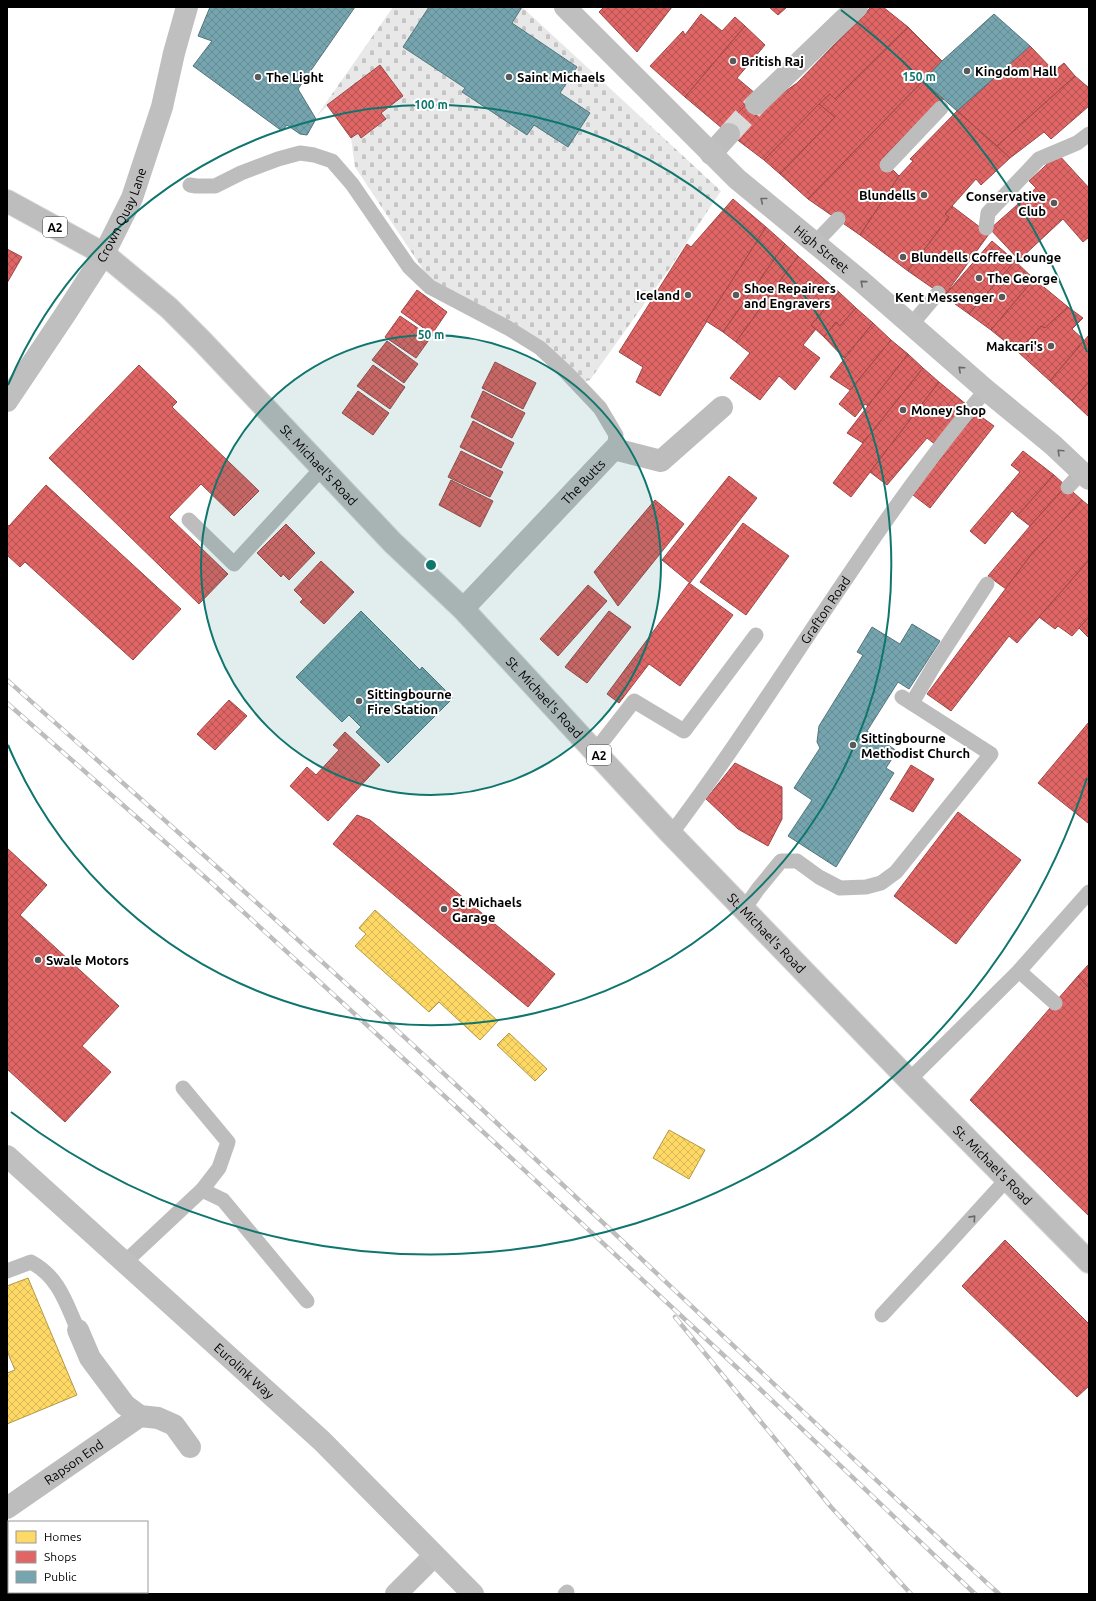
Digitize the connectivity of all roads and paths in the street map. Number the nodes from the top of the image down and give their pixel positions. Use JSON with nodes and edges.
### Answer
{"nodes":[{"id":1,"x":186,"y":7,"type":"edge"},
{"id":2,"x":565,"y":7,"type":"edge"},
{"id":3,"x":857,"y":7,"type":"edge"},
{"id":4,"x":756,"y":104,"type":"tunnel mouth"},
{"id":5,"x":941,"y":108,"type":"dead end"},
{"id":6,"x":729,"y":134,"type":"tunnel mouth"},
{"id":7,"x":1089,"y":134,"type":"edge"},
{"id":8,"x":711,"y":154,"type":"junction"},
{"id":9,"x":887,"y":165,"type":"dead end"},
{"id":10,"x":190,"y":185,"type":"dead end"},
{"id":11,"x":7,"y":201,"type":"edge"},
{"id":12,"x":838,"y":219,"type":"dead end"},
{"id":13,"x":986,"y":228,"type":"dead end"},
{"id":14,"x":815,"y":243,"type":"junction"},
{"id":15,"x":104,"y":254,"type":"junction"},
{"id":16,"x":938,"y":293,"type":"dead end"},
{"id":17,"x":910,"y":325,"type":"junction"},
{"id":18,"x":986,"y":390,"type":"junction"},
{"id":19,"x":7,"y":401,"type":"edge"},
{"id":20,"x":722,"y":407,"type":"dead end"},
{"id":21,"x":614,"y":449,"type":"junction"},
{"id":22,"x":322,"y":468,"type":"junction"},
{"id":23,"x":1079,"y":479,"type":"edge"},
{"id":24,"x":189,"y":520,"type":"dead end"},
{"id":25,"x":987,"y":584,"type":"dead end"},
{"id":26,"x":463,"y":609,"type":"junction"},
{"id":27,"x":756,"y":635,"type":"dead end"},
{"id":28,"x":595,"y":751,"type":"junction"},
{"id":29,"x":671,"y":834,"type":"junction"},
{"id":30,"x":1089,"y":892,"type":"edge"},
{"id":31,"x":744,"y":909,"type":"junction"},
{"id":32,"x":1020,"y":971,"type":"junction"},
{"id":33,"x":1055,"y":1003,"type":"dead end"},
{"id":34,"x":909,"y":1080,"type":"junction"},
{"id":35,"x":183,"y":1088,"type":"dead end"},
{"id":36,"x":7,"y":1156,"type":"edge"},
{"id":37,"x":1007,"y":1179,"type":"junction"},
{"id":38,"x":202,"y":1190,"type":"junction"},
{"id":39,"x":1089,"y":1262,"type":"edge"},
{"id":40,"x":124,"y":1263,"type":"junction"},
{"id":41,"x":7,"y":1271,"type":"edge"},
{"id":42,"x":307,"y":1301,"type":"dead end"},
{"id":43,"x":882,"y":1315,"type":"dead end"},
{"id":44,"x":78,"y":1330,"type":"joint"},
{"id":45,"x":140,"y":1416,"type":"junction"},
{"id":46,"x":190,"y":1447,"type":"dead end"},
{"id":47,"x":7,"y":1508,"type":"edge"},
{"id":48,"x":434,"y":1556,"type":"junction"},
{"id":49,"x":396,"y":1594,"type":"edge"},
{"id":50,"x":473,"y":1594,"type":"edge"}],
"edges":[{"from":1,"to":15,"type":"street","name":"Crown Quay Lane"},
{"from":2,"to":8,"type":"street","name":"High Street"},
{"from":3,"to":4,"type":"main road"},
{"from":5,"to":9,"type":"lane"},
{"from":6,"to":8,"type":"main road"},
{"from":7,"to":13,"type":"lane"},
{"from":14,"to":8,"type":"street","name":"High Street","one_way":true},
{"from":10,"to":21,"type":"lane"},
{"from":11,"to":15,"type":"main road","name":"St. Michael's Road","number":"A2"},
{"from":12,"to":14,"type":"lane"},
{"from":17,"to":14,"type":"street","name":"High Street","one_way":true},
{"from":15,"to":19,"type":"street","name":"Crown Quay Lane"},
{"from":15,"to":22,"type":"main road","name":"St. Michael's Road","number":"A2"},
{"from":16,"to":17,"type":"lane"},
{"from":18,"to":17,"type":"street","name":"High Street","one_way":true},
{"from":23,"to":18,"type":"street","name":"High Street","one_way":true},
{"from":18,"to":29,"type":"lane","name":"Grafton Road"},
{"from":20,"to":21,"type":"main road","name":"The Butts"},
{"from":21,"to":26,"type":"main road","name":"The Butts"},
{"from":22,"to":24,"type":"lane"},
{"from":22,"to":26,"type":"main road","name":"St. Michael's Road","number":"A2"},
{"from":25,"to":31,"type":"lane"},
{"from":26,"to":28,"type":"main road","name":"St. Michael's Road","number":"A2"},
{"from":27,"to":28,"type":"lane"},
{"from":28,"to":29,"type":"main road","name":"St. Michael's Road","number":"A2"},
{"from":29,"to":31,"type":"main road","name":"St. Michael's Road","number":"A2"},
{"from":30,"to":32,"type":"lane"},
{"from":31,"to":34,"type":"main road","name":"St. Michael's Road","number":"A2"},
{"from":32,"to":33,"type":"lane"},
{"from":32,"to":34,"type":"lane"},
{"from":34,"to":37,"type":"main road","name":"St. Michael's Road","number":"A2"},
{"from":35,"to":38,"type":"lane"},
{"from":36,"to":40,"type":"street","name":"Eurolink Way"},
{"from":37,"to":39,"type":"main road","name":"St. Michael's Road","number":"A2"},
{"from":43,"to":37,"type":"lane","one_way":true},
{"from":38,"to":40,"type":"lane"},
{"from":38,"to":42,"type":"lane"},
{"from":40,"to":48,"type":"street","name":"Eurolink Way"},
{"from":41,"to":44,"type":"lane"},
{"from":44,"to":45,"type":"main road"},
{"from":45,"to":46,"type":"main road"},
{"from":45,"to":47,"type":"main road","name":"Rapson End"},
{"from":48,"to":49,"type":"main road"},
{"from":48,"to":50,"type":"street","name":"Eurolink Way"}]}
